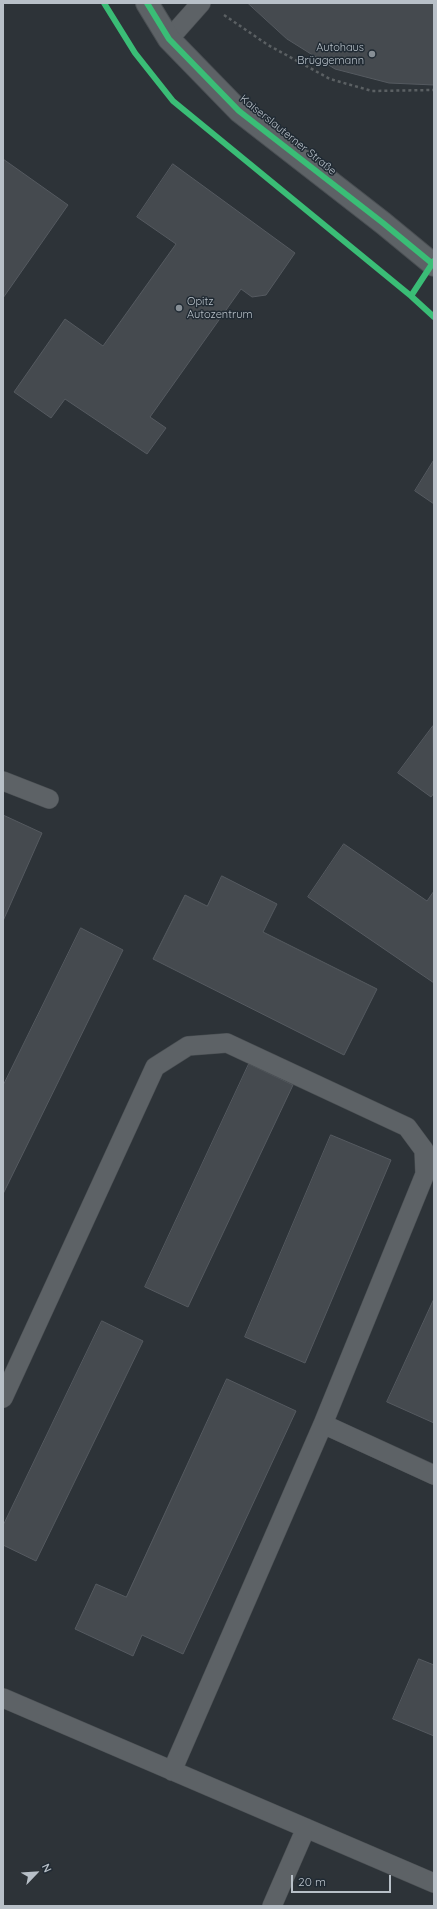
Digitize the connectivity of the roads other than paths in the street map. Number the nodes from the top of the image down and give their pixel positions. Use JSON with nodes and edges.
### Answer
{"nodes":[{"id":1,"x":147,"y":3,"type":"edge"},
{"id":2,"x":201,"y":3,"type":"edge"},
{"id":3,"x":169,"y":39,"type":"junction"},
{"id":4,"x":434,"y":265,"type":"edge"},
{"id":5,"x":3,"y":781,"type":"edge"},
{"id":6,"x":49,"y":799,"type":"dead end"},
{"id":7,"x":3,"y":1398,"type":"edge"},
{"id":8,"x":323,"y":1424,"type":"junction"},
{"id":9,"x":434,"y":1475,"type":"edge"},
{"id":10,"x":3,"y":1698,"type":"edge"},
{"id":11,"x":172,"y":1771,"type":"junction"},
{"id":12,"x":306,"y":1828,"type":"junction"},
{"id":13,"x":434,"y":1883,"type":"edge"},
{"id":14,"x":272,"y":1906,"type":"edge"}],
"edges":[{"from":1,"to":3,"type":"street","name":"Kaiserslauterner Straße"},
{"from":2,"to":3,"type":"lane"},
{"from":3,"to":4,"type":"street","name":"Kaiserslauterner Straße"},
{"from":5,"to":6,"type":"lane"},
{"from":7,"to":8,"type":"lane"},
{"from":8,"to":9,"type":"lane"},
{"from":8,"to":11,"type":"lane"},
{"from":10,"to":11,"type":"lane"},
{"from":11,"to":12,"type":"lane"},
{"from":12,"to":13,"type":"lane"},
{"from":12,"to":14,"type":"lane"}]}
